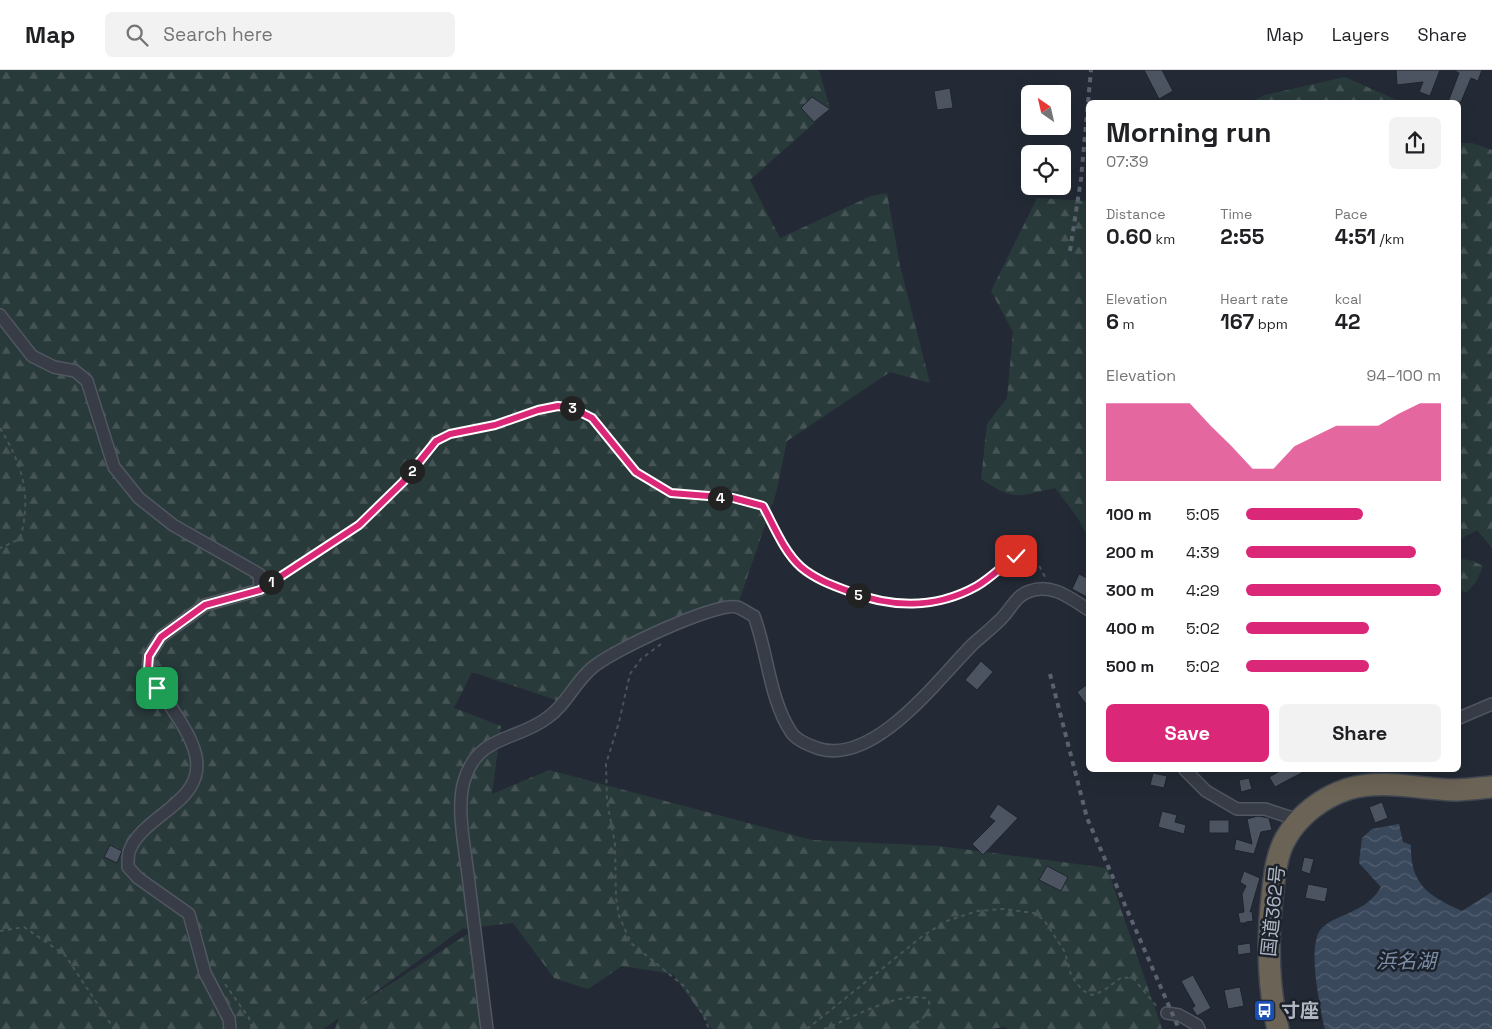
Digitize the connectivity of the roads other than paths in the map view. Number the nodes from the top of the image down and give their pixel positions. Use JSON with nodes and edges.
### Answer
{"nodes":[{"id":1,"x":0,"y":315,"type":"edge"},
{"id":2,"x":1086,"y":608,"type":"edge"},
{"id":3,"x":1492,"y":704,"type":"edge"},
{"id":4,"x":1461,"y":717,"type":"edge"},
{"id":5,"x":1187,"y":772,"type":"edge"},
{"id":6,"x":1492,"y":787,"type":"edge"},
{"id":7,"x":1298,"y":820,"type":"junction"},
{"id":8,"x":1167,"y":1013,"type":"road end"},
{"id":9,"x":230,"y":1029,"type":"edge"},
{"id":10,"x":487,"y":1029,"type":"edge"},
{"id":11,"x":1199,"y":1029,"type":"edge"},
{"id":12,"x":1278,"y":1029,"type":"edge"}],
"edges":[{"from":1,"to":9,"type":"street"},
{"from":2,"to":10,"type":"street"},
{"from":3,"to":4,"type":"street"},
{"from":5,"to":7,"type":"street"},
{"from":6,"to":7,"type":"highway","name":"国道362号"},
{"from":7,"to":12,"type":"highway","name":"国道362号"},
{"from":8,"to":11,"type":"street"}]}
